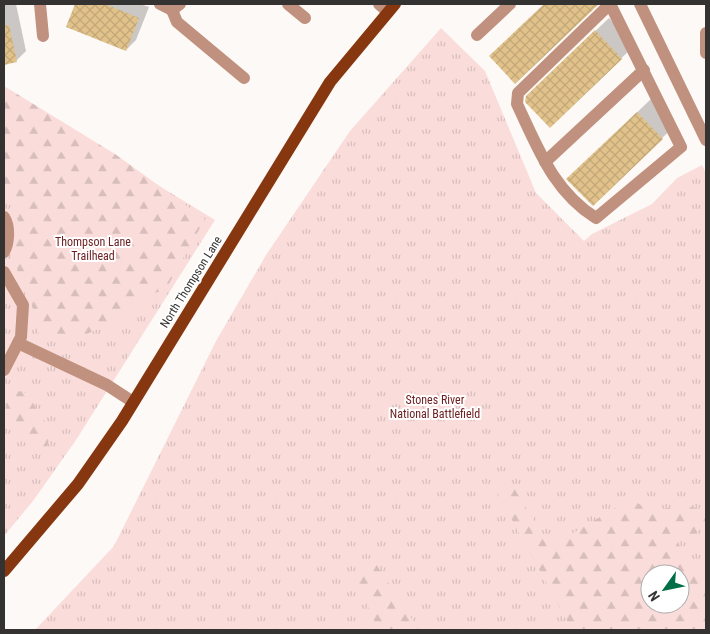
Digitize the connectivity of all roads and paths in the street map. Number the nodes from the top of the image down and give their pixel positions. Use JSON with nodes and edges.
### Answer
{"nodes":[{"id":1,"x":40,"y":4,"type":"edge"},
{"id":2,"x":288,"y":4,"type":"edge"},
{"id":3,"x":510,"y":4,"type":"edge"},
{"id":4,"x":610,"y":4,"type":"edge"},
{"id":5,"x":640,"y":4,"type":"edge"},
{"id":6,"x":171,"y":6,"type":"edge"},
{"id":7,"x":388,"y":7,"type":"edge"},
{"id":8,"x":305,"y":18,"type":"dead end"},
{"id":9,"x":706,"y":33,"type":"edge"},
{"id":10,"x":477,"y":35,"type":"dead end"},
{"id":11,"x":43,"y":36,"type":"dead end"},
{"id":12,"x":706,"y":53,"type":"edge"},
{"id":13,"x":644,"y":70,"type":"junction"},
{"id":14,"x":244,"y":78,"type":"dead end"},
{"id":15,"x":706,"y":140,"type":"edge"},
{"id":16,"x":545,"y":162,"type":"junction"},
{"id":17,"x":4,"y":217,"type":"edge"},
{"id":18,"x":4,"y":252,"type":"edge"},
{"id":19,"x":4,"y":272,"type":"edge"},
{"id":20,"x":18,"y":343,"type":"junction"},
{"id":21,"x":4,"y":370,"type":"edge"},
{"id":22,"x":133,"y":402,"type":"junction"},
{"id":23,"x":4,"y":571,"type":"edge"}],
"edges":[{"from":1,"to":11,"type":"lane"},
{"from":2,"to":8,"type":"lane"},
{"from":3,"to":10,"type":"lane"},
{"from":4,"to":13,"type":"lane"},
{"from":4,"to":16,"type":"lane"},
{"from":5,"to":15,"type":"lane"},
{"from":6,"to":14,"type":"lane"},
{"from":7,"to":22,"type":"main road","name":"North Thompson Lane"},
{"from":9,"to":12,"type":"lane"},
{"from":13,"to":16,"type":"lane"},
{"from":13,"to":16,"type":"lane"},
{"from":17,"to":18,"type":"lane"},
{"from":19,"to":20,"type":"lane"},
{"from":20,"to":21,"type":"lane"},
{"from":20,"to":22,"type":"lane"},
{"from":22,"to":23,"type":"main road","name":"North Thompson Lane"}]}
